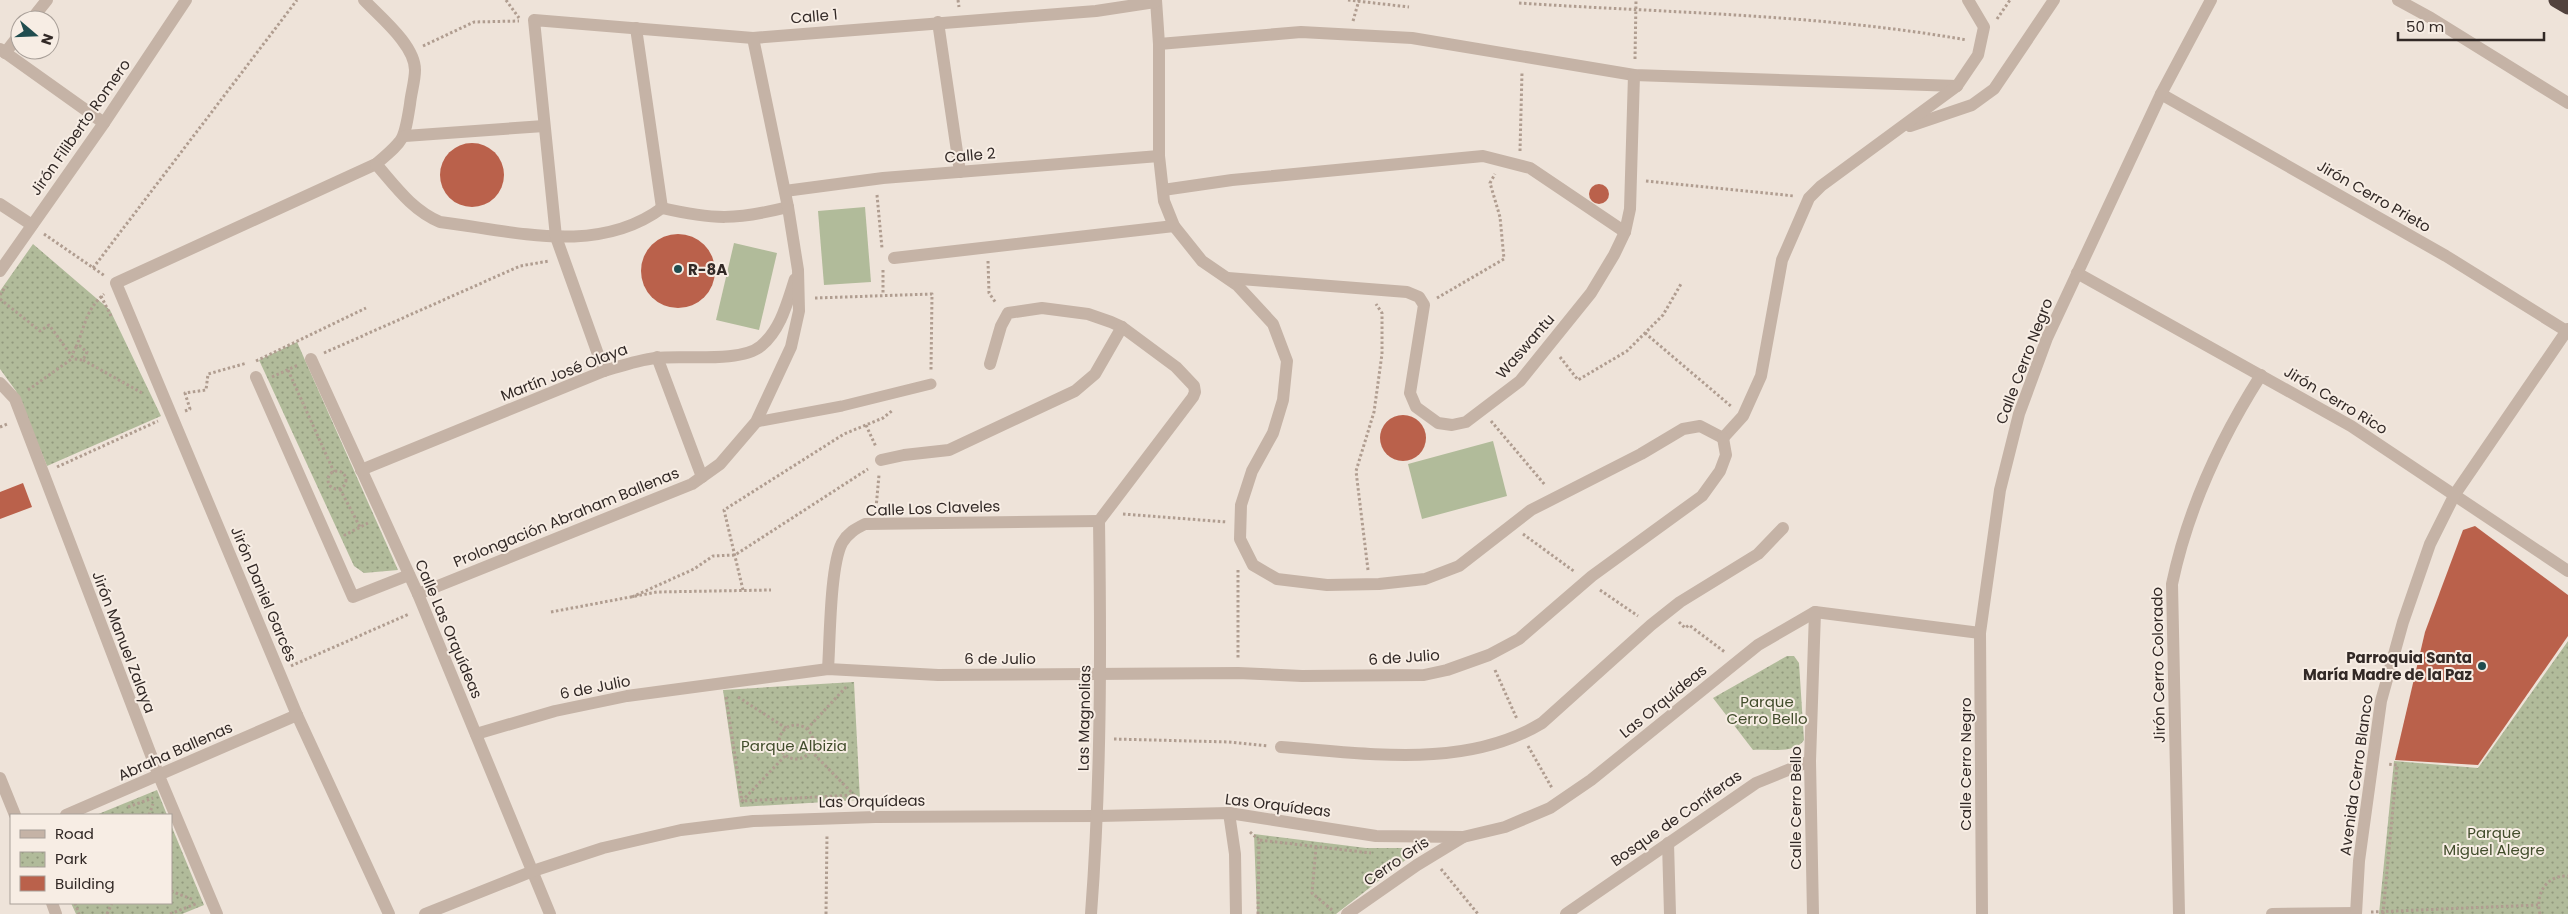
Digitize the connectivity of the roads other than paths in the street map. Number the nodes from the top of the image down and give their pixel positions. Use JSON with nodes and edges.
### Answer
{"nodes":[{"id":1,"x":47,"y":0,"type":"edge"},
{"id":2,"x":186,"y":0,"type":"edge"},
{"id":3,"x":364,"y":0,"type":"edge"},
{"id":4,"x":1968,"y":0,"type":"edge"},
{"id":5,"x":2054,"y":0,"type":"edge"},
{"id":6,"x":2211,"y":0,"type":"edge"},
{"id":7,"x":2398,"y":0,"type":"edge"},
{"id":8,"x":2556,"y":0,"type":"edge"},
{"id":9,"x":1156,"y":1,"type":"edge"},
{"id":10,"x":2568,"y":7,"type":"edge"},
{"id":11,"x":39,"y":10,"type":"edge"},
{"id":12,"x":938,"y":22,"type":"junction"},
{"id":13,"x":636,"y":28,"type":"junction"},
{"id":14,"x":752,"y":38,"type":"junction"},
{"id":15,"x":1159,"y":44,"type":"junction"},
{"id":16,"x":3,"y":51,"type":"edge"},
{"id":17,"x":1634,"y":75,"type":"junction"},
{"id":18,"x":1957,"y":86,"type":"junction"},
{"id":19,"x":2162,"y":94,"type":"junction"},
{"id":20,"x":2568,"y":104,"type":"edge"},
{"id":21,"x":104,"y":123,"type":"junction"},
{"id":22,"x":544,"y":126,"type":"junction"},
{"id":23,"x":1901,"y":129,"type":"junction"},
{"id":24,"x":405,"y":136,"type":"junction"},
{"id":25,"x":1159,"y":156,"type":"junction"},
{"id":26,"x":376,"y":164,"type":"junction"},
{"id":27,"x":960,"y":172,"type":"junction"},
{"id":28,"x":1163,"y":190,"type":"junction"},
{"id":29,"x":784,"y":191,"type":"junction"},
{"id":30,"x":0,"y":204,"type":"edge"},
{"id":31,"x":788,"y":207,"type":"junction"},
{"id":32,"x":662,"y":208,"type":"junction"},
{"id":33,"x":32,"y":226,"type":"junction"},
{"id":34,"x":1174,"y":226,"type":"junction"},
{"id":35,"x":1625,"y":232,"type":"junction"},
{"id":36,"x":556,"y":237,"type":"junction"},
{"id":37,"x":888,"y":258,"type":"road end"},
{"id":38,"x":798,"y":270,"type":"junction"},
{"id":39,"x":0,"y":271,"type":"edge"},
{"id":40,"x":2077,"y":274,"type":"junction"},
{"id":41,"x":1226,"y":278,"type":"junction"},
{"id":42,"x":1122,"y":327,"type":"junction"},
{"id":43,"x":2568,"y":331,"type":"edge"},
{"id":44,"x":657,"y":358,"type":"junction"},
{"id":45,"x":312,"y":359,"type":"road end"},
{"id":46,"x":990,"y":364,"type":"dead end"},
{"id":47,"x":604,"y":371,"type":"junction"},
{"id":48,"x":2261,"y":376,"type":"junction"},
{"id":49,"x":256,"y":377,"type":"dead end"},
{"id":50,"x":0,"y":383,"type":"edge"},
{"id":51,"x":931,"y":384,"type":"road end"},
{"id":52,"x":756,"y":422,"type":"junction"},
{"id":53,"x":1723,"y":438,"type":"junction"},
{"id":54,"x":881,"y":460,"type":"road end"},
{"id":55,"x":361,"y":470,"type":"junction"},
{"id":56,"x":702,"y":477,"type":"junction"},
{"id":57,"x":2455,"y":494,"type":"junction"},
{"id":58,"x":1102,"y":517,"type":"junction"},
{"id":59,"x":1783,"y":528,"type":"dead end"},
{"id":60,"x":2568,"y":571,"type":"edge"},
{"id":61,"x":409,"y":575,"type":"junction"},
{"id":62,"x":418,"y":594,"type":"junction"},
{"id":63,"x":1815,"y":612,"type":"junction"},
{"id":64,"x":1980,"y":633,"type":"junction"},
{"id":65,"x":828,"y":669,"type":"junction"},
{"id":66,"x":1101,"y":674,"type":"junction"},
{"id":67,"x":297,"y":715,"type":"junction"},
{"id":68,"x":476,"y":734,"type":"junction"},
{"id":69,"x":1281,"y":747,"type":"road end"},
{"id":70,"x":1810,"y":761,"type":"junction"},
{"id":71,"x":159,"y":776,"type":"junction"},
{"id":72,"x":0,"y":778,"type":"edge"},
{"id":73,"x":1229,"y":813,"type":"junction"},
{"id":74,"x":16,"y":814,"type":"edge"},
{"id":75,"x":68,"y":814,"type":"edge"},
{"id":76,"x":1099,"y":816,"type":"junction"},
{"id":77,"x":1463,"y":837,"type":"junction"},
{"id":78,"x":1668,"y":843,"type":"junction"},
{"id":79,"x":533,"y":872,"type":"junction"},
{"id":80,"x":1344,"y":909,"type":"edge"},
{"id":81,"x":215,"y":913,"type":"edge"},
{"id":82,"x":2356,"y":913,"type":"edge"},
{"id":83,"x":389,"y":914,"type":"edge"},
{"id":84,"x":425,"y":914,"type":"edge"},
{"id":85,"x":550,"y":914,"type":"edge"},
{"id":86,"x":1092,"y":914,"type":"edge"},
{"id":87,"x":1236,"y":914,"type":"edge"},
{"id":88,"x":1566,"y":914,"type":"edge"},
{"id":89,"x":1670,"y":914,"type":"edge"},
{"id":90,"x":1813,"y":914,"type":"edge"},
{"id":91,"x":1982,"y":914,"type":"edge"},
{"id":92,"x":2179,"y":914,"type":"edge"},
{"id":93,"x":2272,"y":914,"type":"edge"}],
"edges":[{"from":1,"to":11,"type":"street"},
{"from":2,"to":21,"type":"street","name":"Jirón Filiberto Romero"},
{"from":3,"to":24,"type":"street"},
{"from":4,"to":18,"type":"street"},
{"from":5,"to":23,"type":"street"},
{"from":6,"to":19,"type":"street","name":"Calle Cerro Negro"},
{"from":7,"to":20,"type":"street"},
{"from":8,"to":10,"type":"highway"},
{"from":9,"to":12,"type":"street","name":"Calle 1"},
{"from":9,"to":15,"type":"street"},
{"from":12,"to":14,"type":"street","name":"Calle 1"},
{"from":12,"to":27,"type":"street"},
{"from":13,"to":14,"type":"street","name":"Calle 1"},
{"from":13,"to":22,"type":"street","name":"Calle 1"},
{"from":13,"to":32,"type":"street"},
{"from":14,"to":29,"type":"street","name":"Prolongación Abraham Ballenas"},
{"from":15,"to":17,"type":"street"},
{"from":15,"to":25,"type":"street"},
{"from":16,"to":21,"type":"street"},
{"from":17,"to":18,"type":"street"},
{"from":17,"to":35,"type":"street","name":"Waswantu"},
{"from":18,"to":23,"type":"street"},
{"from":19,"to":40,"type":"street","name":"Calle Cerro Negro"},
{"from":19,"to":43,"type":"street","name":"Jirón Cerro Prieto"},
{"from":21,"to":33,"type":"street","name":"Jirón Filiberto Romero"},
{"from":22,"to":24,"type":"street"},
{"from":22,"to":36,"type":"street"},
{"from":23,"to":53,"type":"street"},
{"from":24,"to":26,"type":"street"},
{"from":25,"to":27,"type":"street","name":"Calle 2"},
{"from":25,"to":28,"type":"street"},
{"from":26,"to":36,"type":"street"},
{"from":26,"to":67,"type":"street","name":"Jirón Daniel Garcés"},
{"from":27,"to":29,"type":"street","name":"Calle 2"},
{"from":28,"to":34,"type":"street"},
{"from":28,"to":35,"type":"street"},
{"from":29,"to":31,"type":"street","name":"Prolongación Abraham Ballenas"},
{"from":30,"to":33,"type":"street"},
{"from":31,"to":32,"type":"street"},
{"from":31,"to":38,"type":"street","name":"Prolongación Abraham Ballenas"},
{"from":32,"to":36,"type":"street"},
{"from":33,"to":39,"type":"street","name":"Jirón Filiberto Romero"},
{"from":34,"to":37,"type":"street"},
{"from":34,"to":41,"type":"street"},
{"from":35,"to":41,"type":"street","name":"Waswantu"},
{"from":36,"to":47,"type":"street"},
{"from":38,"to":44,"type":"street","name":"Martín José Olaya"},
{"from":38,"to":52,"type":"street","name":"Prolongación Abraham Ballenas"},
{"from":40,"to":48,"type":"street","name":"Jirón Cerro Rico"},
{"from":40,"to":64,"type":"street","name":"Calle Cerro Negro"},
{"from":41,"to":53,"type":"street"},
{"from":42,"to":46,"type":"street"},
{"from":42,"to":54,"type":"street"},
{"from":42,"to":58,"type":"street"},
{"from":43,"to":57,"type":"street","name":"Avenida Cerro Blanco"},
{"from":44,"to":47,"type":"street","name":"Martín José Olaya"},
{"from":44,"to":56,"type":"street"},
{"from":45,"to":55,"type":"street","name":"Calle Las Orquídeas"},
{"from":47,"to":55,"type":"street","name":"Martín José Olaya"},
{"from":48,"to":57,"type":"street","name":"Jirón Cerro Rico"},
{"from":48,"to":92,"type":"street","name":"Jirón Cerro Colorado"},
{"from":49,"to":61,"type":"street"},
{"from":50,"to":71,"type":"street","name":"Jirón Manuel Zalaya"},
{"from":51,"to":52,"type":"lane"},
{"from":52,"to":56,"type":"street","name":"Prolongación Abraham Ballenas"},
{"from":53,"to":66,"type":"street","name":"6 de Julio"},
{"from":55,"to":61,"type":"street","name":"Calle Las Orquídeas"},
{"from":56,"to":62,"type":"street","name":"Prolongación Abraham Ballenas"},
{"from":57,"to":60,"type":"street","name":"Jirón Cerro Rico"},
{"from":57,"to":82,"type":"street","name":"Avenida Cerro Blanco"},
{"from":58,"to":65,"type":"street","name":"Calle Los Claveles"},
{"from":58,"to":66,"type":"street","name":"Las Magnolias"},
{"from":59,"to":69,"type":"street"},
{"from":61,"to":62,"type":"street","name":"Calle Las Orquídeas"},
{"from":62,"to":68,"type":"street","name":"Calle Las Orquídeas"},
{"from":63,"to":64,"type":"street"},
{"from":63,"to":70,"type":"street","name":"Calle Cerro Bello"},
{"from":63,"to":77,"type":"street","name":"Las Orquídeas"},
{"from":64,"to":91,"type":"street","name":"Calle Cerro Negro"},
{"from":65,"to":66,"type":"street","name":"6 de Julio"},
{"from":65,"to":68,"type":"street","name":"6 de Julio"},
{"from":66,"to":76,"type":"street","name":"Las Magnolias"},
{"from":67,"to":71,"type":"street","name":"Abraha Ballenas"},
{"from":67,"to":83,"type":"street","name":"Jirón Daniel Garcés"},
{"from":68,"to":79,"type":"street","name":"Calle Las Orquídeas"},
{"from":70,"to":78,"type":"street","name":"Bosque de Coníferas"},
{"from":70,"to":90,"type":"street","name":"Calle Cerro Bello"},
{"from":71,"to":75,"type":"street","name":"Abraha Ballenas"},
{"from":71,"to":81,"type":"street","name":"Jirón Manuel Zalaya"},
{"from":72,"to":74,"type":"street"},
{"from":73,"to":76,"type":"street","name":"Las Orquídeas"},
{"from":73,"to":77,"type":"street","name":"Las Orquídeas"},
{"from":73,"to":87,"type":"street"},
{"from":76,"to":79,"type":"street","name":"Las Orquídeas"},
{"from":76,"to":86,"type":"street","name":"Las Magnolias"},
{"from":77,"to":80,"type":"street","name":"Cerro Gris"},
{"from":78,"to":88,"type":"street","name":"Bosque de Coníferas"},
{"from":78,"to":89,"type":"street"},
{"from":79,"to":84,"type":"street","name":"Las Orquídeas"},
{"from":79,"to":85,"type":"street","name":"Calle Las Orquídeas"},
{"from":82,"to":93,"type":"street"}]}
